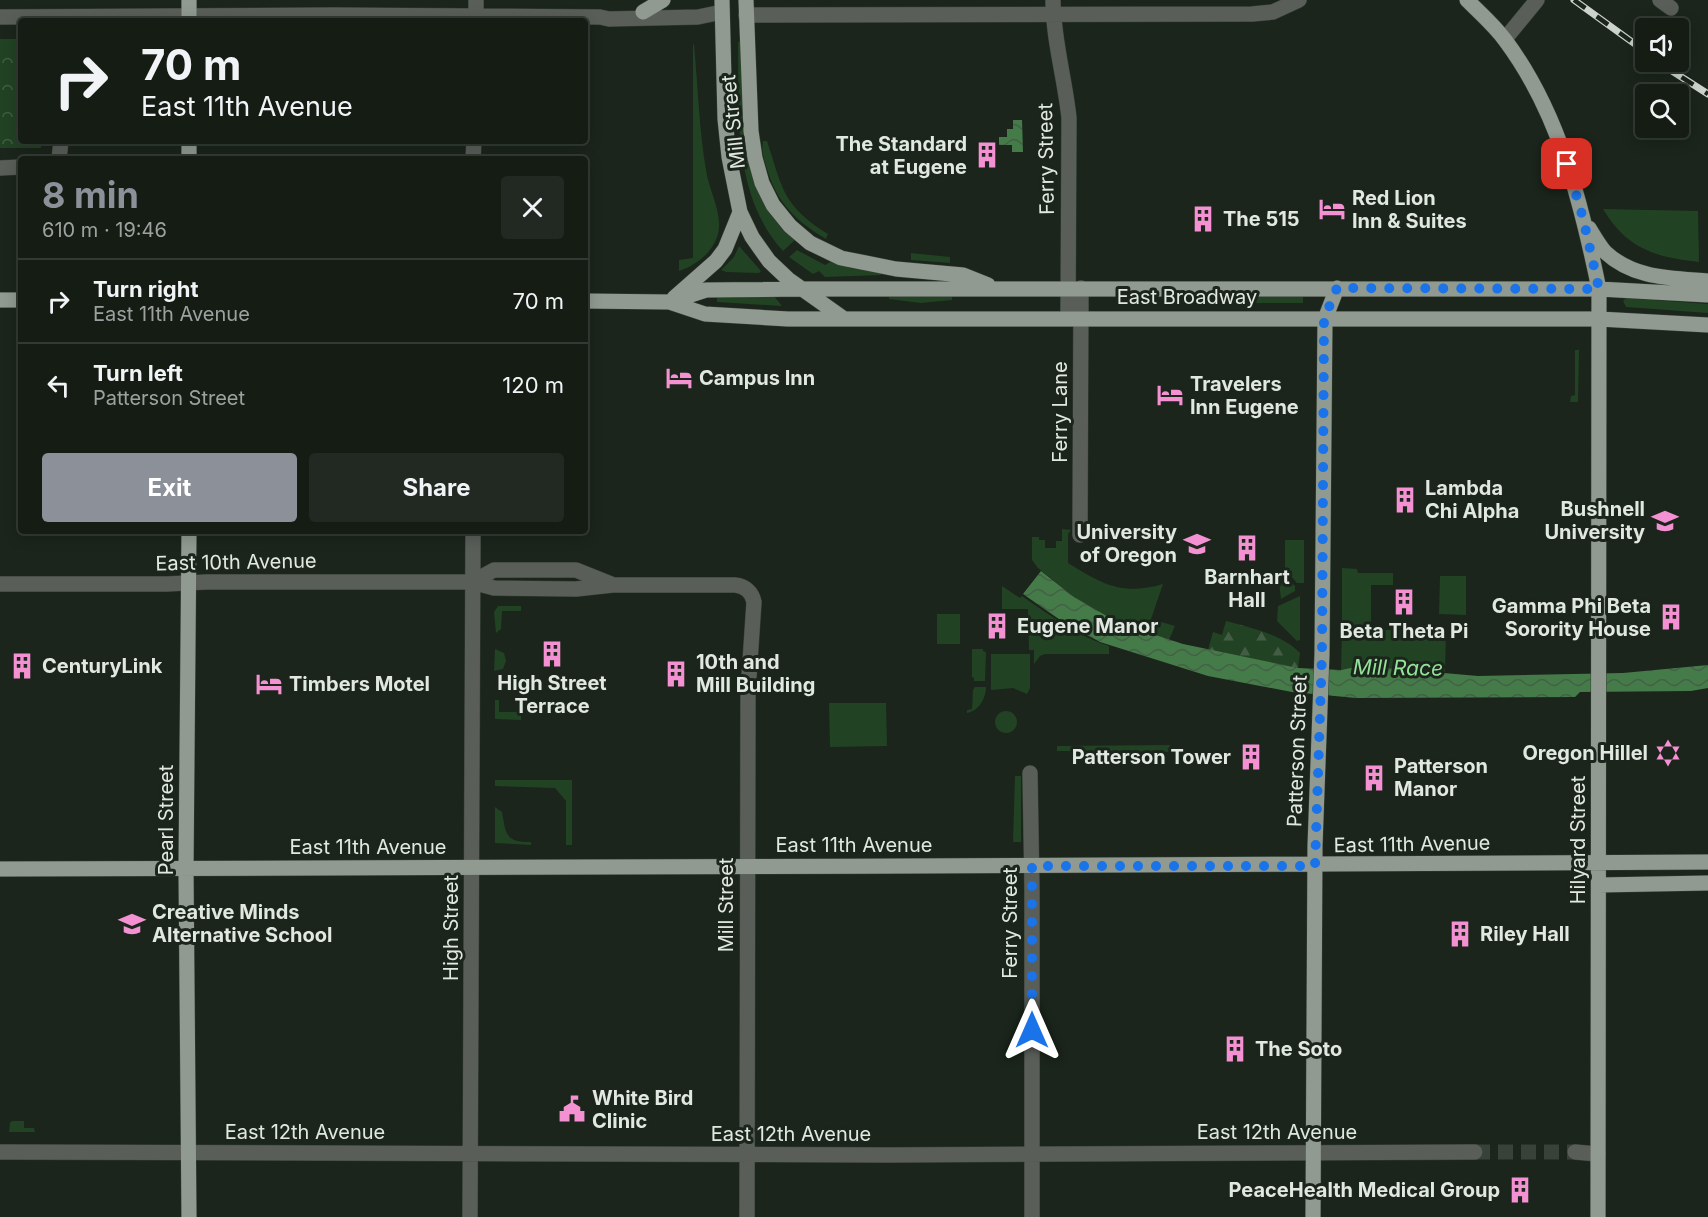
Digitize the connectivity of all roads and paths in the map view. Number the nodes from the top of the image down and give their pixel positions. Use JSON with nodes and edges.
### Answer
{"nodes":[{"id":1,"x":476,"y":0,"type":"edge"},
{"id":2,"x":663,"y":0,"type":"edge"},
{"id":3,"x":1299,"y":0,"type":"edge"},
{"id":4,"x":1467,"y":0,"type":"edge"},
{"id":5,"x":1537,"y":0,"type":"edge"},
{"id":6,"x":720,"y":4,"type":"edge"},
{"id":7,"x":1053,"y":7,"type":"edge"},
{"id":8,"x":746,"y":8,"type":"edge"},
{"id":9,"x":189,"y":12,"type":"edge"},
{"id":10,"x":643,"y":12,"type":"junction"},
{"id":11,"x":0,"y":17,"type":"edge"},
{"id":12,"x":600,"y":17,"type":"junction"},
{"id":13,"x":30,"y":18,"type":"edge"},
{"id":14,"x":78,"y":18,"type":"edge"},
{"id":15,"x":435,"y":18,"type":"edge"},
{"id":16,"x":476,"y":18,"type":"edge"},
{"id":17,"x":538,"y":18,"type":"edge"},
{"id":18,"x":1505,"y":39,"type":"junction"},
{"id":19,"x":18,"y":167,"type":"edge"},
{"id":20,"x":0,"y":168,"type":"edge"},
{"id":21,"x":740,"y":212,"type":"junction"},
{"id":22,"x":1583,"y":218,"type":"junction"},
{"id":23,"x":1708,"y":281,"type":"edge"},
{"id":24,"x":997,"y":288,"type":"junction"},
{"id":25,"x":1075,"y":288,"type":"junction"},
{"id":26,"x":1337,"y":288,"type":"junction"},
{"id":27,"x":802,"y":289,"type":"junction"},
{"id":28,"x":1599,"y":289,"type":"junction"},
{"id":29,"x":1708,"y":295,"type":"edge"},
{"id":30,"x":0,"y":300,"type":"edge"},
{"id":31,"x":18,"y":300,"type":"edge"},
{"id":32,"x":588,"y":301,"type":"edge"},
{"id":33,"x":669,"y":302,"type":"junction"},
{"id":34,"x":843,"y":318,"type":"junction"},
{"id":35,"x":1074,"y":318,"type":"junction"},
{"id":36,"x":1324,"y":319,"type":"junction"},
{"id":37,"x":1599,"y":319,"type":"junction"},
{"id":38,"x":1708,"y":326,"type":"edge"},
{"id":39,"x":189,"y":534,"type":"edge"},
{"id":40,"x":473,"y":534,"type":"edge"},
{"id":41,"x":1080,"y":536,"type":"dead end"},
{"id":42,"x":472,"y":582,"type":"junction"},
{"id":43,"x":189,"y":583,"type":"junction"},
{"id":44,"x":0,"y":584,"type":"edge"},
{"id":45,"x":751,"y":593,"type":"joint"},
{"id":46,"x":1030,"y":773,"type":"dead end"},
{"id":47,"x":1708,"y":862,"type":"edge"},
{"id":48,"x":1599,"y":863,"type":"junction"},
{"id":49,"x":748,"y":866,"type":"junction"},
{"id":50,"x":1032,"y":866,"type":"junction"},
{"id":51,"x":1315,"y":866,"type":"junction"},
{"id":52,"x":472,"y":868,"type":"junction"},
{"id":53,"x":0,"y":869,"type":"edge"},
{"id":54,"x":186,"y":869,"type":"junction"},
{"id":55,"x":1708,"y":883,"type":"edge"},
{"id":56,"x":1599,"y":885,"type":"junction"},
{"id":57,"x":0,"y":1152,"type":"edge"},
{"id":58,"x":1474,"y":1152,"type":"tunnel mouth"},
{"id":59,"x":1575,"y":1152,"type":"tunnel mouth"},
{"id":60,"x":189,"y":1153,"type":"junction"},
{"id":61,"x":1313,"y":1153,"type":"junction"},
{"id":62,"x":471,"y":1154,"type":"junction"},
{"id":63,"x":1032,"y":1154,"type":"junction"},
{"id":64,"x":1598,"y":1154,"type":"junction"},
{"id":65,"x":747,"y":1155,"type":"junction"},
{"id":66,"x":189,"y":1217,"type":"edge"},
{"id":67,"x":470,"y":1217,"type":"edge"},
{"id":68,"x":747,"y":1217,"type":"edge"},
{"id":69,"x":1032,"y":1217,"type":"edge"},
{"id":70,"x":1313,"y":1217,"type":"edge"},
{"id":71,"x":1598,"y":1217,"type":"edge"}],
"edges":[{"from":1,"to":16,"type":"street"},
{"from":2,"to":10,"type":"main road"},
{"from":3,"to":7,"type":"street"},
{"from":4,"to":18,"type":"main road"},
{"from":5,"to":18,"type":"street"},
{"from":6,"to":8,"type":"main road"},
{"from":6,"to":10,"type":"street"},
{"from":6,"to":12,"type":"street"},
{"from":6,"to":21,"type":"main road","name":"Mill Street"},
{"from":7,"to":8,"type":"street"},
{"from":7,"to":25,"type":"street","name":"Ferry Street"},
{"from":8,"to":24,"type":"main road","name":"Mill Street"},
{"from":9,"to":14,"type":"street"},
{"from":9,"to":15,"type":"street"},
{"from":10,"to":12,"type":"street"},
{"from":11,"to":13,"type":"street"},
{"from":12,"to":17,"type":"street"},
{"from":18,"to":22,"type":"main road"},
{"from":19,"to":20,"type":"street"},
{"from":21,"to":27,"type":"main road","name":"Mill Street"},
{"from":21,"to":33,"type":"main road"},
{"from":22,"to":23,"type":"main road"},
{"from":22,"to":28,"type":"main road"},
{"from":24,"to":25,"type":"main road","name":"East Broadway"},
{"from":24,"to":27,"type":"main road","name":"East Broadway"},
{"from":25,"to":26,"type":"main road","name":"East Broadway"},
{"from":25,"to":35,"type":"street","name":"Ferry Lane"},
{"from":26,"to":28,"type":"main road","name":"East Broadway"},
{"from":26,"to":36,"type":"main road","name":"Patterson Street"},
{"from":27,"to":33,"type":"main road","name":"East Broadway"},
{"from":27,"to":34,"type":"main road","name":"Mill Street"},
{"from":28,"to":29,"type":"main road","name":"East Broadway"},
{"from":28,"to":37,"type":"main road","name":"Hilyard Street"},
{"from":30,"to":31,"type":"main road"},
{"from":32,"to":33,"type":"main road","name":"East Broadway"},
{"from":33,"to":34,"type":"main road","name":"East Broadway"},
{"from":34,"to":35,"type":"main road","name":"East Broadway"},
{"from":35,"to":36,"type":"main road","name":"East Broadway"},
{"from":35,"to":41,"type":"street","name":"Ferry Lane"},
{"from":36,"to":37,"type":"main road","name":"East Broadway"},
{"from":36,"to":51,"type":"main road","name":"Patterson Street"},
{"from":37,"to":38,"type":"main road","name":"East Broadway"},
{"from":37,"to":48,"type":"main road","name":"Hilyard Street"},
{"from":39,"to":43,"type":"main road","name":"Pearl Street"},
{"from":40,"to":42,"type":"street","name":"High Street"},
{"from":42,"to":43,"type":"street","name":"East 10th Avenue"},
{"from":42,"to":45,"type":"street","name":"East 10th Avenue"},
{"from":42,"to":52,"type":"street","name":"High Street"},
{"from":43,"to":44,"type":"street","name":"East 10th Avenue"},
{"from":43,"to":54,"type":"main road","name":"Pearl Street"},
{"from":45,"to":49,"type":"street","name":"Mill Street"},
{"from":46,"to":50,"type":"street","name":"Ferry Street"},
{"from":47,"to":48,"type":"main road","name":"East 11th Avenue"},
{"from":48,"to":51,"type":"main road","name":"East 11th Avenue"},
{"from":48,"to":56,"type":"main road","name":"Hilyard Street"},
{"from":49,"to":50,"type":"main road","name":"East 11th Avenue"},
{"from":49,"to":52,"type":"main road","name":"East 11th Avenue"},
{"from":49,"to":65,"type":"street","name":"Mill Street"},
{"from":50,"to":51,"type":"main road","name":"East 11th Avenue"},
{"from":50,"to":63,"type":"street","name":"Ferry Street"},
{"from":51,"to":61,"type":"main road","name":"Patterson Street"},
{"from":52,"to":54,"type":"main road","name":"East 11th Avenue"},
{"from":52,"to":62,"type":"street","name":"High Street"},
{"from":53,"to":54,"type":"main road","name":"East 11th Avenue"},
{"from":54,"to":60,"type":"main road","name":"Pearl Street"},
{"from":55,"to":56,"type":"main road"},
{"from":56,"to":64,"type":"main road","name":"Hilyard Street"},
{"from":57,"to":60,"type":"street","name":"East 12th Avenue"},
{"from":58,"to":61,"type":"street","name":"East 12th Avenue"},
{"from":59,"to":64,"type":"street"},
{"from":60,"to":62,"type":"street","name":"East 12th Avenue"},
{"from":60,"to":66,"type":"main road","name":"Pearl Street"},
{"from":61,"to":63,"type":"street","name":"East 12th Avenue"},
{"from":61,"to":70,"type":"main road","name":"Patterson Street"},
{"from":62,"to":65,"type":"street","name":"East 12th Avenue"},
{"from":62,"to":67,"type":"street","name":"High Street"},
{"from":63,"to":65,"type":"street","name":"East 12th Avenue"},
{"from":63,"to":69,"type":"street","name":"Ferry Street"},
{"from":64,"to":71,"type":"main road","name":"Hilyard Street"},
{"from":65,"to":68,"type":"street","name":"Mill Street"}]}
